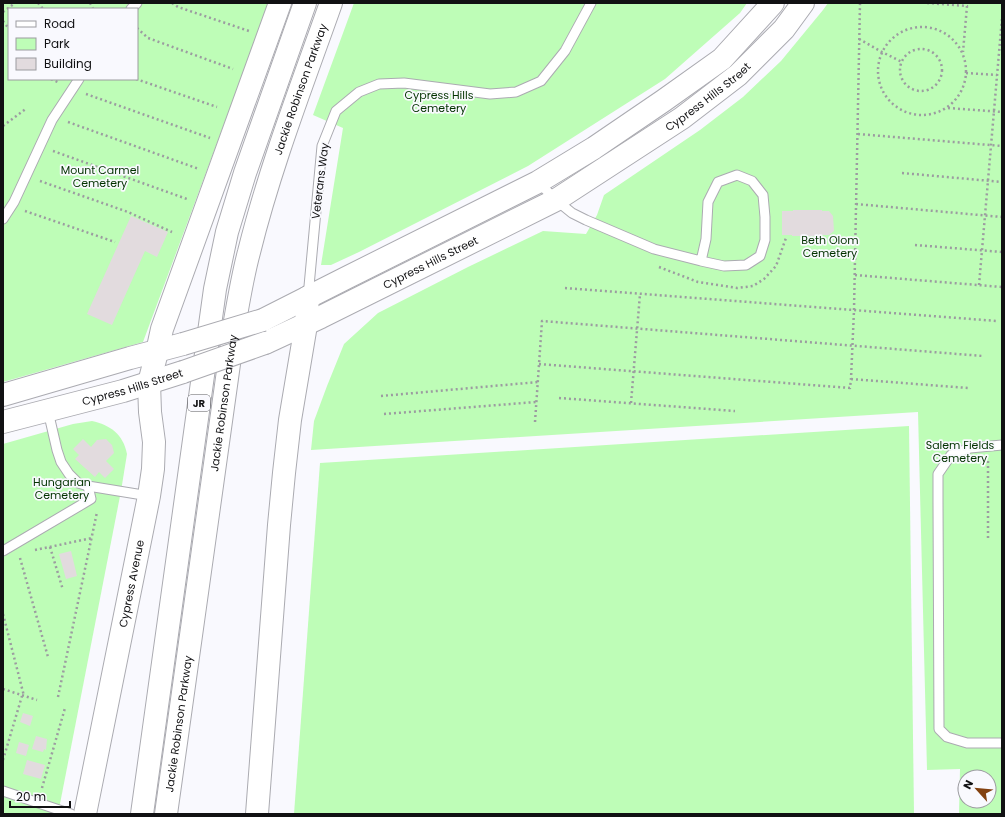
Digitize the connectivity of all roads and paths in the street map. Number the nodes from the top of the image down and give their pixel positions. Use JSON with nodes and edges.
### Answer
{"nodes":[{"id":1,"x":90,"y":3,"type":"edge"},
{"id":2,"x":172,"y":3,"type":"edge"},
{"id":3,"x":280,"y":3,"type":"edge"},
{"id":4,"x":305,"y":3,"type":"edge"},
{"id":5,"x":331,"y":3,"type":"edge"},
{"id":6,"x":591,"y":3,"type":"edge"},
{"id":7,"x":773,"y":3,"type":"edge"},
{"id":8,"x":803,"y":3,"type":"edge"},
{"id":9,"x":860,"y":3,"type":"edge"},
{"id":10,"x":927,"y":3,"type":"edge"},
{"id":11,"x":93,"y":8,"type":"dead end"},
{"id":12,"x":1002,"y":18,"type":"edge"},
{"id":13,"x":138,"y":29,"type":"edge"},
{"id":14,"x":249,"y":31,"type":"dead end"},
{"id":15,"x":859,"y":38,"type":"junction"},
{"id":16,"x":882,"y":52,"type":"junction"},
{"id":17,"x":962,"y":53,"type":"junction"},
{"id":18,"x":902,"y":62,"type":"junction"},
{"id":19,"x":235,"y":70,"type":"dead end"},
{"id":20,"x":966,"y":73,"type":"junction"},
{"id":21,"x":997,"y":75,"type":"junction"},
{"id":22,"x":78,"y":80,"type":"edge"},
{"id":23,"x":138,"y":80,"type":"edge"},
{"id":24,"x":72,"y":89,"type":"junction"},
{"id":25,"x":217,"y":107,"type":"dead end"},
{"id":26,"x":27,"y":108,"type":"dead end"},
{"id":27,"x":948,"y":108,"type":"junction"},
{"id":28,"x":993,"y":112,"type":"junction"},
{"id":29,"x":1002,"y":112,"type":"edge"},
{"id":30,"x":54,"y":118,"type":"junction"},
{"id":31,"x":3,"y":126,"type":"edge"},
{"id":32,"x":858,"y":134,"type":"junction"},
{"id":33,"x":210,"y":138,"type":"dead end"},
{"id":34,"x":990,"y":145,"type":"junction"},
{"id":35,"x":1002,"y":146,"type":"edge"},
{"id":36,"x":40,"y":147,"type":"junction"},
{"id":37,"x":201,"y":170,"type":"dead end"},
{"id":38,"x":902,"y":173,"type":"dead end"},
{"id":39,"x":26,"y":176,"type":"junction"},
{"id":40,"x":988,"y":180,"type":"junction"},
{"id":41,"x":538,"y":182,"type":"junction"},
{"id":42,"x":1002,"y":182,"type":"edge"},
{"id":43,"x":190,"y":200,"type":"dead end"},
{"id":44,"x":556,"y":200,"type":"junction"},
{"id":45,"x":856,"y":204,"type":"junction"},
{"id":46,"x":11,"y":206,"type":"junction"},
{"id":47,"x":984,"y":216,"type":"junction"},
{"id":48,"x":1002,"y":217,"type":"edge"},
{"id":49,"x":3,"y":219,"type":"edge"},
{"id":50,"x":172,"y":232,"type":"dead end"},
{"id":51,"x":115,"y":242,"type":"dead end"},
{"id":52,"x":915,"y":245,"type":"dead end"},
{"id":53,"x":981,"y":251,"type":"junction"},
{"id":54,"x":1002,"y":252,"type":"edge"},
{"id":55,"x":701,"y":261,"type":"junction"},
{"id":56,"x":855,"y":274,"type":"junction"},
{"id":57,"x":979,"y":285,"type":"junction"},
{"id":58,"x":1002,"y":287,"type":"edge"},
{"id":59,"x":565,"y":288,"type":"dead end"},
{"id":60,"x":640,"y":294,"type":"junction"},
{"id":61,"x":308,"y":297,"type":"junction"},
{"id":62,"x":854,"y":310,"type":"junction"},
{"id":63,"x":997,"y":321,"type":"dead end"},
{"id":64,"x":306,"y":324,"type":"junction"},
{"id":65,"x":637,"y":328,"type":"junction"},
{"id":66,"x":853,"y":345,"type":"junction"},
{"id":67,"x":157,"y":352,"type":"junction"},
{"id":68,"x":983,"y":356,"type":"dead end"},
{"id":69,"x":539,"y":364,"type":"junction"},
{"id":70,"x":634,"y":371,"type":"junction"},
{"id":71,"x":851,"y":380,"type":"junction"},
{"id":72,"x":538,"y":382,"type":"junction"},
{"id":73,"x":149,"y":383,"type":"junction"},
{"id":74,"x":968,"y":388,"type":"dead end"},
{"id":75,"x":3,"y":395,"type":"edge"},
{"id":76,"x":381,"y":396,"type":"dead end"},
{"id":77,"x":559,"y":398,"type":"dead end"},
{"id":78,"x":536,"y":402,"type":"junction"},
{"id":79,"x":631,"y":403,"type":"junction"},
{"id":80,"x":48,"y":411,"type":"junction"},
{"id":81,"x":735,"y":411,"type":"dead end"},
{"id":82,"x":384,"y":414,"type":"dead end"},
{"id":83,"x":3,"y":422,"type":"edge"},
{"id":84,"x":535,"y":422,"type":"dead end"},
{"id":85,"x":1002,"y":445,"type":"edge"},
{"id":86,"x":988,"y":446,"type":"junction"},
{"id":87,"x":88,"y":486,"type":"junction"},
{"id":88,"x":102,"y":488,"type":"junction"},
{"id":89,"x":149,"y":496,"type":"junction"},
{"id":90,"x":92,"y":538,"type":"junction"},
{"id":91,"x":988,"y":541,"type":"dead end"},
{"id":92,"x":50,"y":547,"type":"junction"},
{"id":93,"x":34,"y":550,"type":"dead end"},
{"id":94,"x":3,"y":551,"type":"edge"},
{"id":95,"x":19,"y":554,"type":"dead end"},
{"id":96,"x":63,"y":590,"type":"dead end"},
{"id":97,"x":3,"y":614,"type":"edge"},
{"id":98,"x":48,"y":657,"type":"dead end"},
{"id":99,"x":3,"y":689,"type":"edge"},
{"id":100,"x":23,"y":696,"type":"junction"},
{"id":101,"x":58,"y":697,"type":"dead end"},
{"id":102,"x":37,"y":700,"type":"dead end"},
{"id":103,"x":65,"y":708,"type":"dead end"},
{"id":104,"x":1002,"y":742,"type":"edge"},
{"id":105,"x":3,"y":760,"type":"edge"},
{"id":106,"x":3,"y":791,"type":"edge"},
{"id":107,"x":38,"y":802,"type":"junction"},
{"id":108,"x":71,"y":814,"type":"edge"},
{"id":109,"x":85,"y":814,"type":"edge"},
{"id":110,"x":142,"y":814,"type":"edge"},
{"id":111,"x":166,"y":814,"type":"edge"},
{"id":112,"x":257,"y":814,"type":"edge"}],
"edges":[{"from":1,"to":11,"type":"path"},
{"from":2,"to":14,"type":"path"},
{"from":3,"to":67,"type":"main road","name":"Cypress Avenue"},
{"from":4,"to":110,"type":"main road","number":"JR"},
{"from":5,"to":111,"type":"main road","name":"Jackie Robinson Parkway","number":"JR"},
{"from":6,"to":61,"type":"lane","name":"Veterans Way"},
{"from":7,"to":41,"type":"main road","name":"Cypress Hills Street"},
{"from":8,"to":44,"type":"main road","name":"Cypress Hills Street"},
{"from":9,"to":15,"type":"path"},
{"from":10,"to":17,"type":"path"},
{"from":12,"to":21,"type":"path"},
{"from":13,"to":19,"type":"path"},
{"from":15,"to":16,"type":"path"},
{"from":15,"to":32,"type":"path"},
{"from":16,"to":17,"type":"path"},
{"from":16,"to":18,"type":"path"},
{"from":16,"to":27,"type":"path"},
{"from":17,"to":20,"type":"path"},
{"from":18,"to":18,"type":"path"},
{"from":20,"to":21,"type":"path"},
{"from":20,"to":27,"type":"path"},
{"from":21,"to":28,"type":"path"},
{"from":22,"to":24,"type":"lane"},
{"from":23,"to":25,"type":"path"},
{"from":24,"to":30,"type":"lane"},
{"from":24,"to":33,"type":"path"},
{"from":26,"to":31,"type":"path"},
{"from":27,"to":28,"type":"path"},
{"from":28,"to":29,"type":"path"},
{"from":28,"to":34,"type":"path"},
{"from":30,"to":36,"type":"lane"},
{"from":30,"to":37,"type":"path"},
{"from":32,"to":34,"type":"path"},
{"from":32,"to":45,"type":"path"},
{"from":34,"to":35,"type":"path"},
{"from":34,"to":40,"type":"path"},
{"from":36,"to":39,"type":"lane"},
{"from":36,"to":43,"type":"path"},
{"from":38,"to":40,"type":"path"},
{"from":39,"to":46,"type":"lane"},
{"from":39,"to":50,"type":"path"},
{"from":40,"to":42,"type":"path"},
{"from":40,"to":47,"type":"path"},
{"from":41,"to":44,"type":"lane"},
{"from":41,"to":61,"type":"main road","name":"Cypress Hills Street"},
{"from":44,"to":55,"type":"lane"},
{"from":44,"to":64,"type":"main road","name":"Cypress Hills Street"},
{"from":45,"to":47,"type":"path"},
{"from":45,"to":56,"type":"path"},
{"from":46,"to":49,"type":"lane"},
{"from":46,"to":51,"type":"path"},
{"from":47,"to":48,"type":"path"},
{"from":47,"to":53,"type":"path"},
{"from":52,"to":53,"type":"path"},
{"from":53,"to":54,"type":"path"},
{"from":53,"to":57,"type":"path"},
{"from":55,"to":55,"type":"lane"},
{"from":56,"to":57,"type":"path"},
{"from":56,"to":62,"type":"path"},
{"from":57,"to":58,"type":"path"},
{"from":59,"to":60,"type":"path"},
{"from":60,"to":62,"type":"path"},
{"from":60,"to":65,"type":"path"},
{"from":61,"to":64,"type":"main road"},
{"from":61,"to":67,"type":"main road","name":"Cypress Hills Street","bridge":true},
{"from":62,"to":63,"type":"path"},
{"from":62,"to":66,"type":"path"},
{"from":64,"to":73,"type":"main road","name":"Cypress Hills Street","bridge":true},
{"from":64,"to":112,"type":"main road"},
{"from":65,"to":66,"type":"path"},
{"from":65,"to":69,"type":"path"},
{"from":65,"to":70,"type":"path"},
{"from":66,"to":68,"type":"path"},
{"from":66,"to":71,"type":"path"},
{"from":67,"to":73,"type":"main road","name":"Cypress Avenue"},
{"from":67,"to":75,"type":"main road","name":"Cypress Hills Street"},
{"from":69,"to":70,"type":"path"},
{"from":69,"to":72,"type":"path"},
{"from":70,"to":71,"type":"path"},
{"from":70,"to":79,"type":"path"},
{"from":71,"to":74,"type":"path"},
{"from":72,"to":76,"type":"path"},
{"from":72,"to":78,"type":"path"},
{"from":73,"to":80,"type":"main road","name":"Cypress Hills Street"},
{"from":73,"to":89,"type":"main road","name":"Cypress Avenue"},
{"from":77,"to":79,"type":"path"},
{"from":78,"to":82,"type":"path"},
{"from":78,"to":84,"type":"path"},
{"from":79,"to":81,"type":"path"},
{"from":80,"to":83,"type":"main road","name":"Cypress Hills Street"},
{"from":80,"to":87,"type":"lane"},
{"from":85,"to":86,"type":"lane"},
{"from":86,"to":91,"type":"path"},
{"from":86,"to":104,"type":"lane"},
{"from":87,"to":88,"type":"lane"},
{"from":87,"to":94,"type":"lane"},
{"from":88,"to":89,"type":"lane"},
{"from":88,"to":90,"type":"path"},
{"from":89,"to":109,"type":"main road","name":"Cypress Avenue"},
{"from":90,"to":92,"type":"path"},
{"from":90,"to":101,"type":"path"},
{"from":92,"to":93,"type":"path"},
{"from":92,"to":96,"type":"path"},
{"from":95,"to":98,"type":"path"},
{"from":97,"to":100,"type":"path"},
{"from":99,"to":100,"type":"path"},
{"from":100,"to":102,"type":"path"},
{"from":100,"to":105,"type":"path"},
{"from":103,"to":107,"type":"path"},
{"from":106,"to":107,"type":"lane"},
{"from":107,"to":108,"type":"lane"}]}
